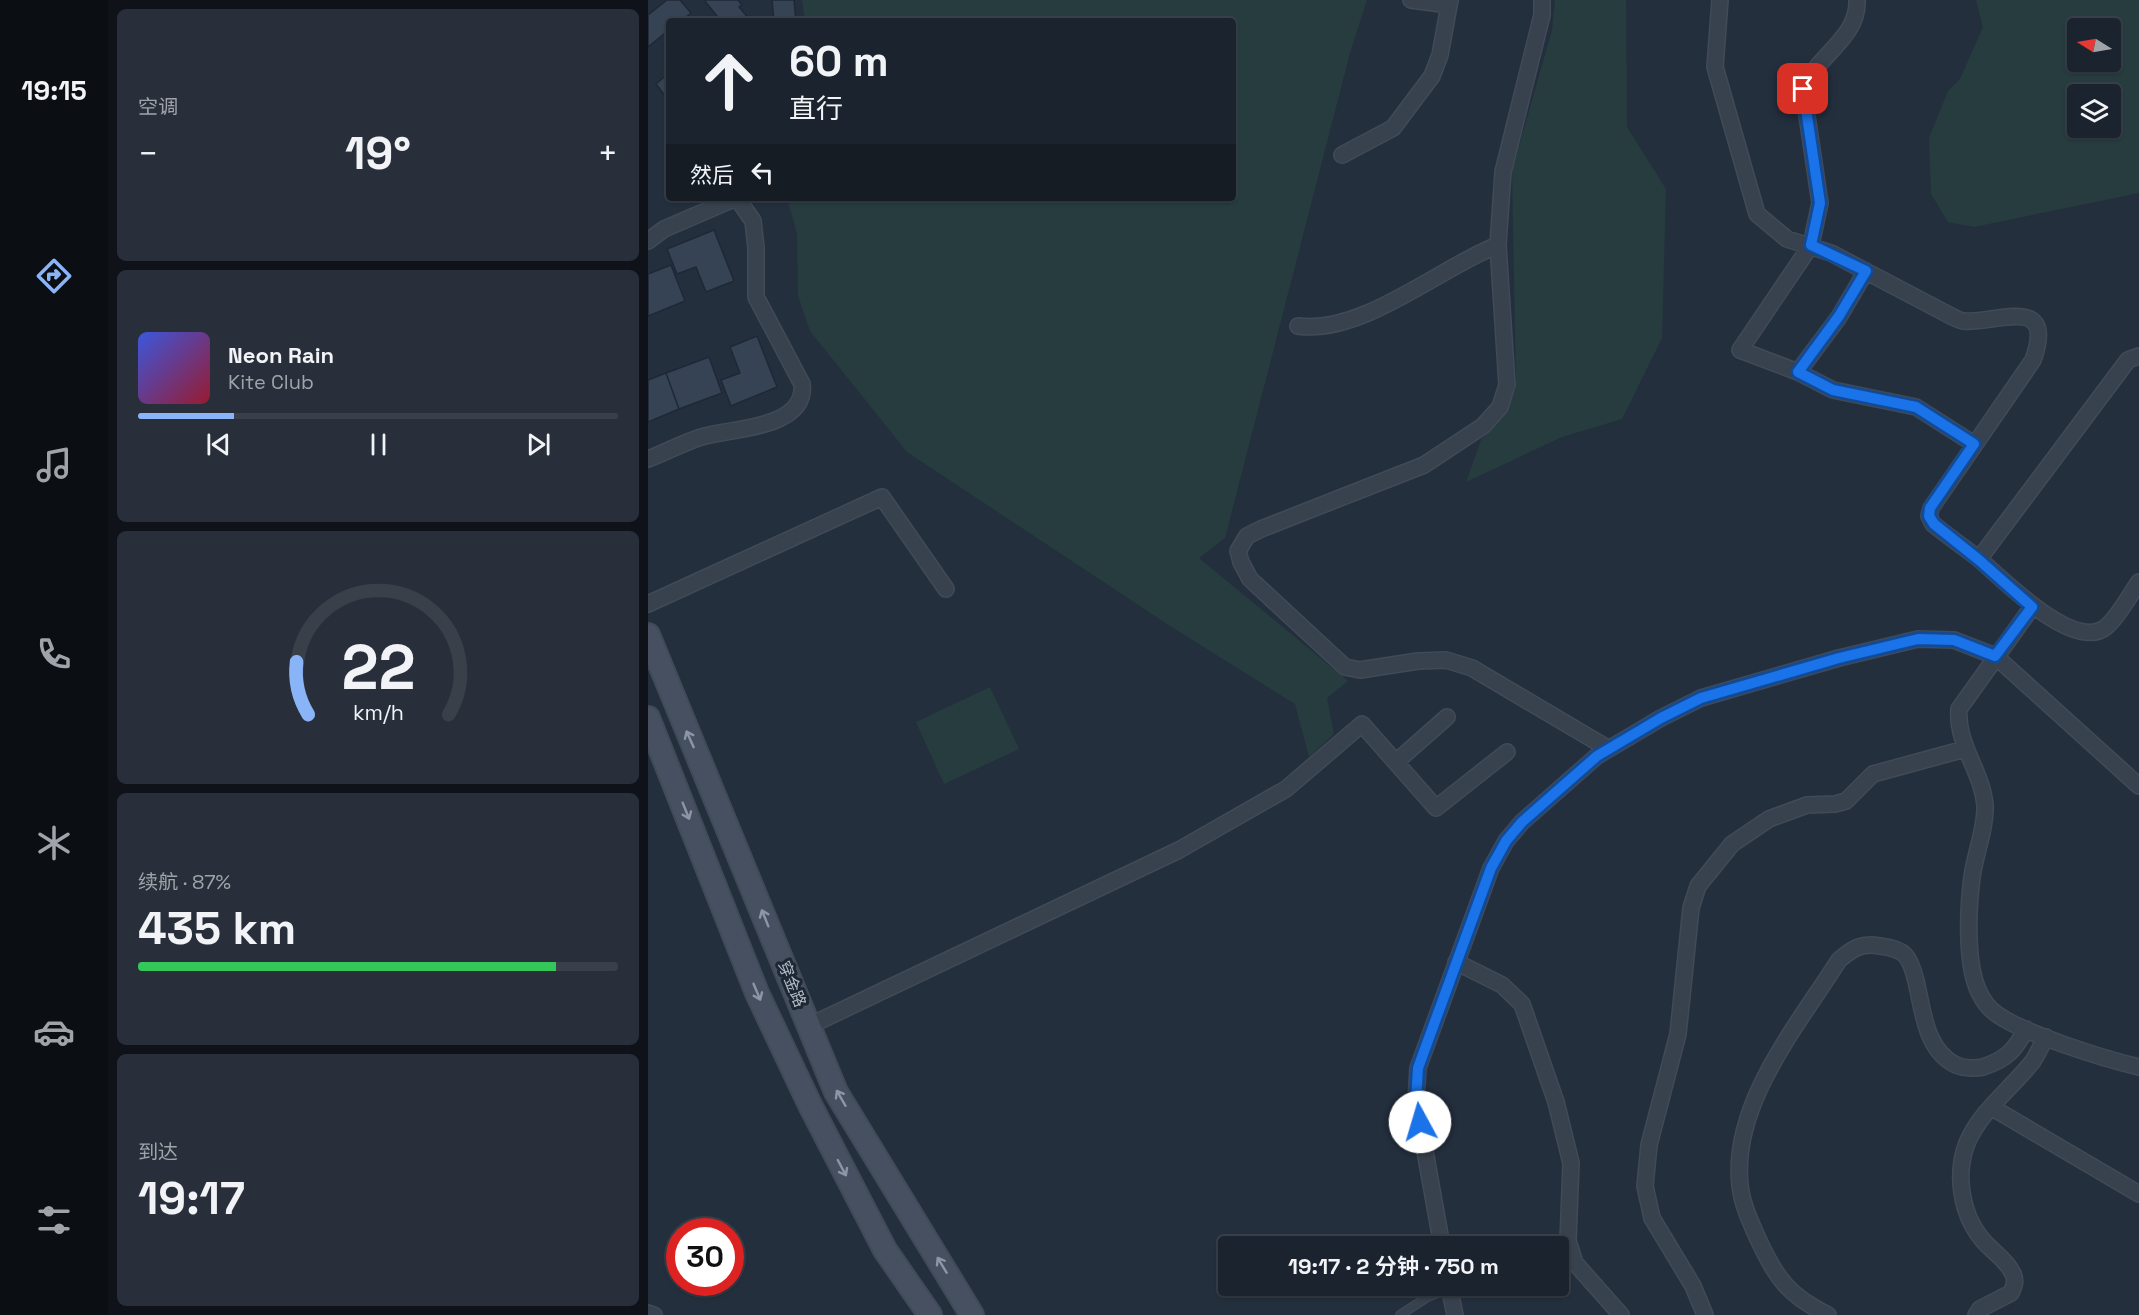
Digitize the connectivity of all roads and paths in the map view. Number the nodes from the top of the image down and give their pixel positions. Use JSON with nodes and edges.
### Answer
{"nodes":[{"id":1,"x":1411,"y":0,"type":"edge"},
{"id":2,"x":1542,"y":0,"type":"edge"},
{"id":3,"x":1720,"y":0,"type":"edge"},
{"id":4,"x":1857,"y":0,"type":"edge"},
{"id":5,"x":1450,"y":2,"type":"edge"},
{"id":6,"x":1342,"y":155,"type":"dead end"},
{"id":7,"x":729,"y":201,"type":"edge"},
{"id":8,"x":738,"y":201,"type":"edge"},
{"id":9,"x":648,"y":241,"type":"edge"},
{"id":10,"x":1498,"y":245,"type":"junction"},
{"id":11,"x":1811,"y":245,"type":"junction"},
{"id":12,"x":1866,"y":271,"type":"junction"},
{"id":13,"x":1298,"y":327,"type":"dead end"},
{"id":14,"x":2139,"y":356,"type":"edge"},
{"id":15,"x":1798,"y":372,"type":"junction"},
{"id":16,"x":1974,"y":444,"type":"junction"},
{"id":17,"x":648,"y":459,"type":"edge"},
{"id":18,"x":1979,"y":560,"type":"junction"},
{"id":19,"x":2139,"y":582,"type":"edge"},
{"id":20,"x":945,"y":589,"type":"dead end"},
{"id":21,"x":648,"y":604,"type":"edge"},
{"id":22,"x":2032,"y":607,"type":"junction"},
{"id":23,"x":648,"y":635,"type":"edge"},
{"id":24,"x":1995,"y":656,"type":"junction"},
{"id":25,"x":1448,"y":717,"type":"dead end"},
{"id":26,"x":648,"y":718,"type":"edge"},
{"id":27,"x":1609,"y":749,"type":"junction"},
{"id":28,"x":1965,"y":749,"type":"junction"},
{"id":29,"x":1506,"y":752,"type":"dead end"},
{"id":30,"x":1396,"y":762,"type":"junction"},
{"id":31,"x":2139,"y":786,"type":"edge"},
{"id":32,"x":1456,"y":962,"type":"junction"},
{"id":33,"x":809,"y":1026,"type":"junction"},
{"id":34,"x":2026,"y":1029,"type":"junction"},
{"id":35,"x":2046,"y":1037,"type":"junction"},
{"id":36,"x":2139,"y":1067,"type":"edge"},
{"id":37,"x":1991,"y":1107,"type":"junction"},
{"id":38,"x":2139,"y":1194,"type":"edge"},
{"id":39,"x":1440,"y":1236,"type":"edge"},
{"id":40,"x":1430,"y":1296,"type":"edge"},
{"id":41,"x":1452,"y":1296,"type":"edge"},
{"id":42,"x":648,"y":1313,"type":"edge"},
{"id":43,"x":654,"y":1315,"type":"edge"},
{"id":44,"x":930,"y":1315,"type":"edge"},
{"id":45,"x":972,"y":1315,"type":"edge"},
{"id":46,"x":1400,"y":1315,"type":"edge"},
{"id":47,"x":1455,"y":1315,"type":"edge"},
{"id":48,"x":1621,"y":1315,"type":"edge"},
{"id":49,"x":1705,"y":1315,"type":"edge"},
{"id":50,"x":1828,"y":1315,"type":"edge"},
{"id":51,"x":1976,"y":1315,"type":"edge"}],
"edges":[{"from":1,"to":5,"type":"street"},
{"from":2,"to":10,"type":"street"},
{"from":3,"to":11,"type":"street"},
{"from":4,"to":11,"type":"street"},
{"from":5,"to":6,"type":"street"},
{"from":7,"to":9,"type":"street"},
{"from":8,"to":17,"type":"street"},
{"from":10,"to":13,"type":"street"},
{"from":10,"to":27,"type":"street"},
{"from":11,"to":12,"type":"street"},
{"from":11,"to":15,"type":"street"},
{"from":12,"to":15,"type":"street"},
{"from":12,"to":16,"type":"street"},
{"from":14,"to":18,"type":"street"},
{"from":15,"to":16,"type":"street"},
{"from":16,"to":18,"type":"street"},
{"from":18,"to":22,"type":"street"},
{"from":19,"to":22,"type":"street"},
{"from":20,"to":21,"type":"street"},
{"from":22,"to":24,"type":"street"},
{"from":33,"to":23,"type":"main road","name":"穿金路","one_way":true},
{"from":24,"to":27,"type":"street"},
{"from":24,"to":28,"type":"street"},
{"from":24,"to":31,"type":"street"},
{"from":25,"to":30,"type":"street"},
{"from":26,"to":44,"type":"main road","name":"穿金路","one_way":true},
{"from":27,"to":32,"type":"street"},
{"from":28,"to":34,"type":"street"},
{"from":28,"to":49,"type":"street"},
{"from":29,"to":30,"type":"street"},
{"from":30,"to":33,"type":"street"},
{"from":32,"to":39,"type":"street"},
{"from":32,"to":48,"type":"street"},
{"from":45,"to":33,"type":"main road","name":"穿金路","one_way":true},
{"from":34,"to":35,"type":"street"},
{"from":34,"to":50,"type":"street"},
{"from":35,"to":36,"type":"street"},
{"from":35,"to":37,"type":"street"},
{"from":37,"to":38,"type":"street"},
{"from":37,"to":51,"type":"street"},
{"from":40,"to":46,"type":"lane"},
{"from":41,"to":47,"type":"street"},
{"from":42,"to":43,"type":"street"}]}
